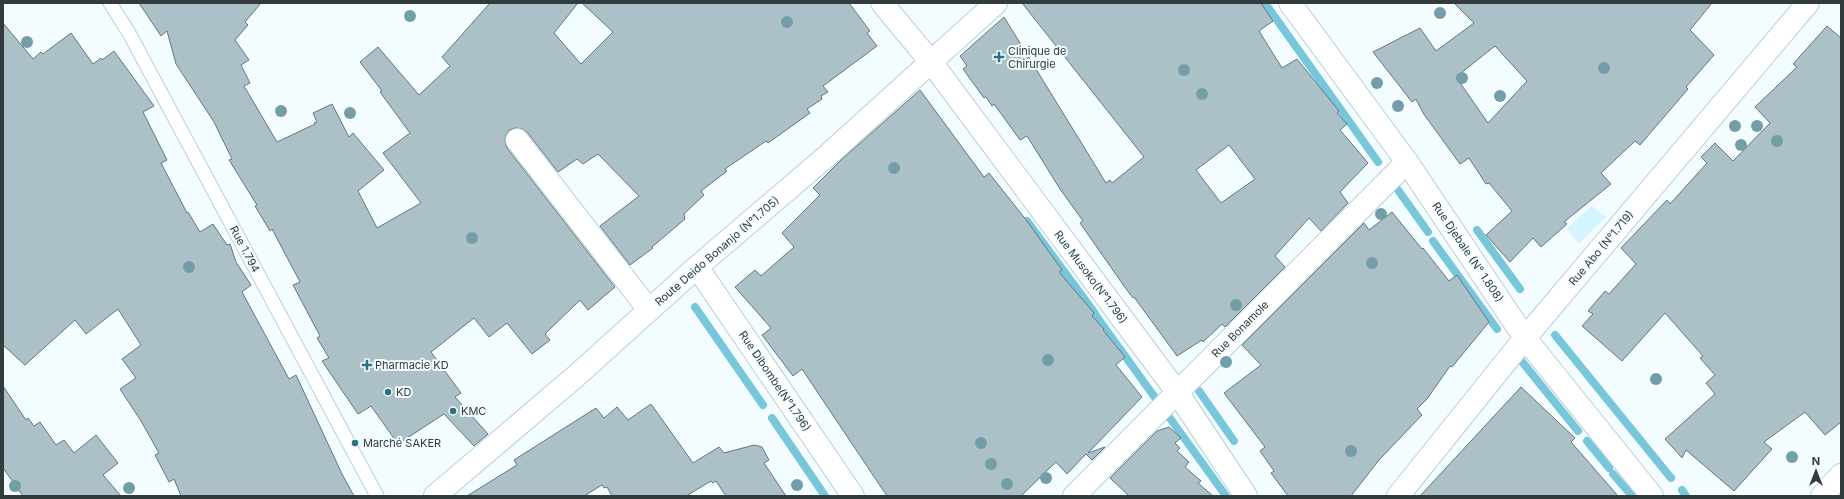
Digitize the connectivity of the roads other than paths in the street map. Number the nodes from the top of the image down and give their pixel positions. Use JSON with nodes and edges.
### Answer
{"nodes":[{"id":1,"x":110,"y":3,"type":"edge"},
{"id":2,"x":882,"y":3,"type":"edge"},
{"id":3,"x":996,"y":3,"type":"edge"},
{"id":4,"x":1290,"y":3,"type":"edge"},
{"id":5,"x":1808,"y":3,"type":"edge"},
{"id":6,"x":931,"y":62,"type":"junction"},
{"id":7,"x":517,"y":140,"type":"dead end"},
{"id":8,"x":1407,"y":162,"type":"junction"},
{"id":9,"x":697,"y":267,"type":"junction"},
{"id":10,"x":649,"y":310,"type":"junction"},
{"id":11,"x":1525,"y":338,"type":"junction"},
{"id":12,"x":1177,"y":392,"type":"junction"},
{"id":13,"x":1841,"y":475,"type":"edge"},
{"id":14,"x":377,"y":496,"type":"edge"},
{"id":15,"x":435,"y":496,"type":"edge"},
{"id":16,"x":853,"y":496,"type":"edge"},
{"id":17,"x":1074,"y":496,"type":"edge"},
{"id":18,"x":1246,"y":496,"type":"edge"},
{"id":19,"x":1398,"y":496,"type":"edge"},
{"id":20,"x":1652,"y":496,"type":"edge"},
{"id":21,"x":1822,"y":496,"type":"edge"}],
"edges":[{"from":1,"to":14,"type":"lane","name":"Rue 1.794"},
{"from":2,"to":6,"type":"street","name":"Rue Musoko(N°1.796)"},
{"from":3,"to":6,"type":"street","name":"Route Deido Bonanjo (N°1.705)"},
{"from":4,"to":8,"type":"street","name":"Rue Djebale (N° 1.808)"},
{"from":5,"to":11,"type":"street","name":"Rue Abo (N°1.719)"},
{"from":6,"to":9,"type":"street","name":"Route Deido Bonanjo (N°1.705)"},
{"from":6,"to":12,"type":"street","name":"Rue Musoko(N°1.796)"},
{"from":7,"to":10,"type":"street"},
{"from":8,"to":11,"type":"street","name":"Rue Djebale (N° 1.808)"},
{"from":8,"to":12,"type":"street","name":"Rue Bonamole"},
{"from":9,"to":10,"type":"street","name":"Route Deido Bonanjo (N°1.705)"},
{"from":9,"to":16,"type":"street","name":"Rue Dibombe(N°1.796)"},
{"from":10,"to":15,"type":"street","name":"Route Deido Bonanjo (N°1.705)"},
{"from":11,"to":19,"type":"street","name":"Rue Abo (N°1.719)"},
{"from":11,"to":20,"type":"street","name":"Rue Djebale (N° 1.808)"},
{"from":12,"to":17,"type":"street","name":"Rue Bonamole"},
{"from":12,"to":18,"type":"street","name":"Rue Musoko(N°1.796)"},
{"from":13,"to":21,"type":"street"}]}
